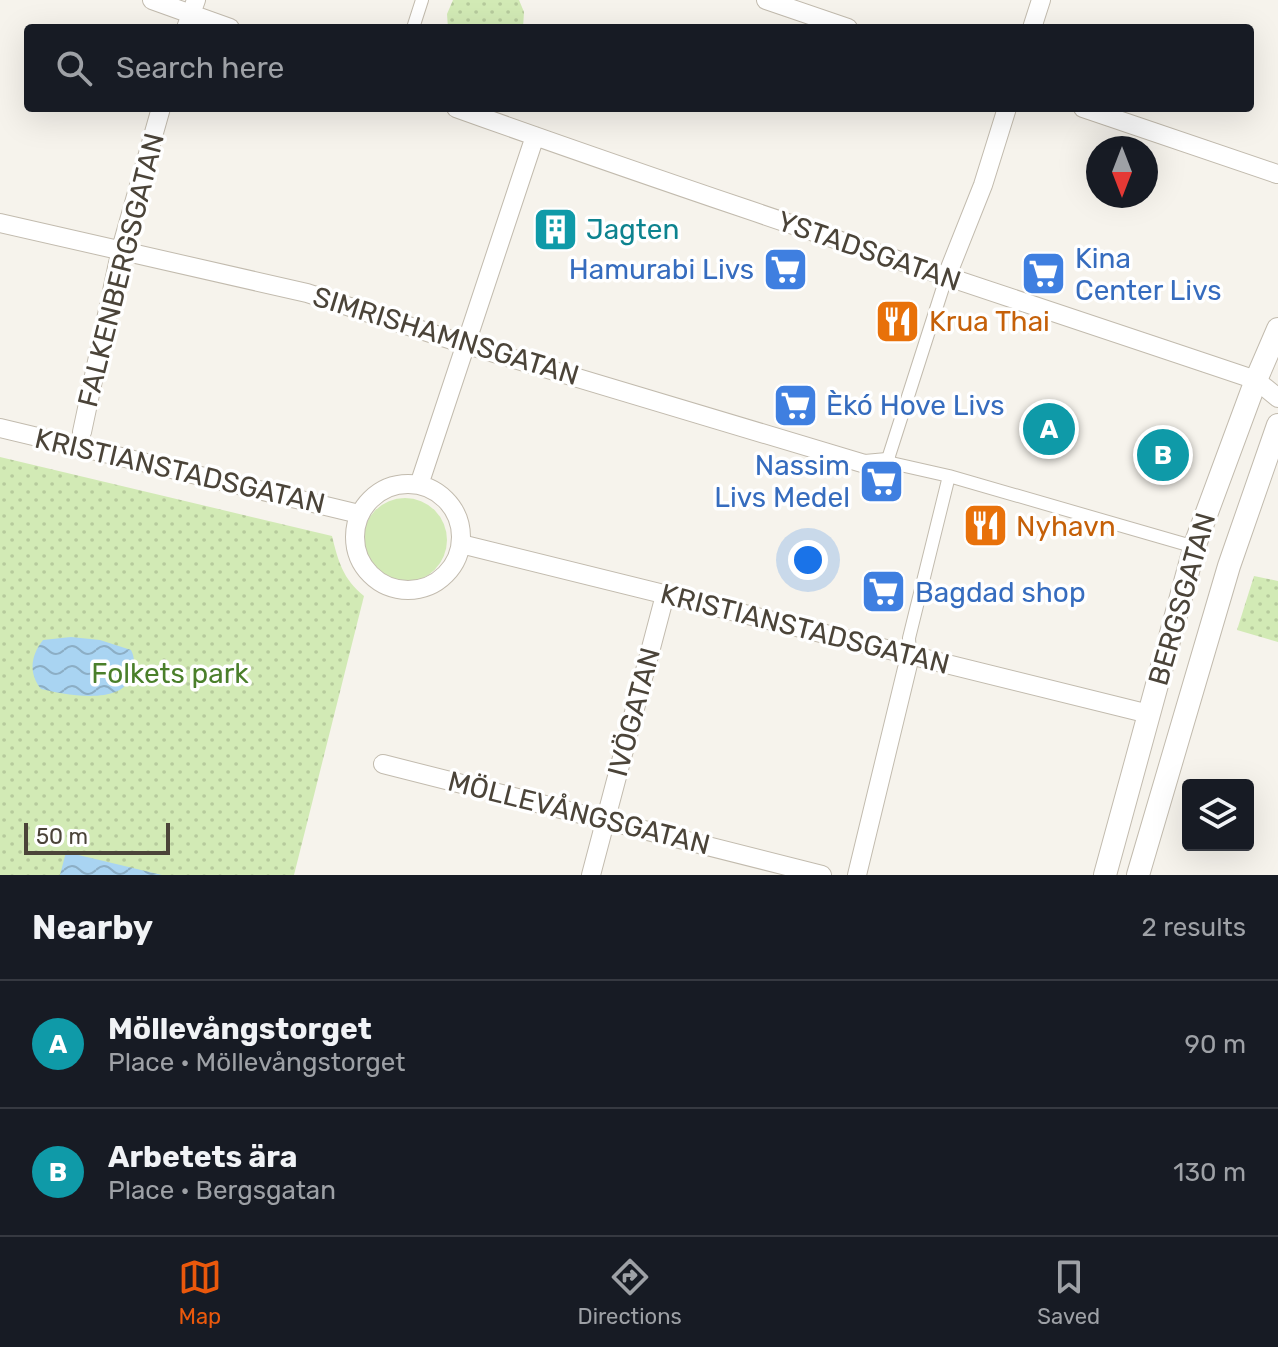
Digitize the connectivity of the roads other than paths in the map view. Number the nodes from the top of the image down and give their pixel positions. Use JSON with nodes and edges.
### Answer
{"nodes":[{"id":1,"x":152,"y":0,"type":"edge"},
{"id":2,"x":422,"y":0,"type":"edge"},
{"id":3,"x":766,"y":0,"type":"edge"},
{"id":4,"x":1041,"y":0,"type":"edge"},
{"id":5,"x":191,"y":14,"type":"edge"},
{"id":6,"x":219,"y":24,"type":"edge"},
{"id":7,"x":414,"y":24,"type":"edge"},
{"id":8,"x":836,"y":24,"type":"edge"},
{"id":9,"x":1033,"y":24,"type":"edge"},
{"id":10,"x":160,"y":112,"type":"edge"},
{"id":11,"x":467,"y":112,"type":"edge"},
{"id":12,"x":1006,"y":112,"type":"edge"},
{"id":13,"x":1095,"y":112,"type":"edge"},
{"id":14,"x":535,"y":136,"type":"junction"},
{"id":15,"x":1277,"y":174,"type":"edge"},
{"id":16,"x":0,"y":223,"type":"edge"},
{"id":17,"x":121,"y":249,"type":"junction"},
{"id":18,"x":946,"y":278,"type":"junction"},
{"id":19,"x":1278,"y":329,"type":"edge"},
{"id":20,"x":464,"y":344,"type":"junction"},
{"id":21,"x":1256,"y":380,"type":"junction"},
{"id":22,"x":1278,"y":398,"type":"edge"},
{"id":23,"x":1278,"y":425,"type":"edge"},
{"id":24,"x":0,"y":428,"type":"edge"},
{"id":25,"x":82,"y":432,"type":"dead end"},
{"id":26,"x":887,"y":462,"type":"junction"},
{"id":27,"x":949,"y":476,"type":"junction"},
{"id":28,"x":419,"y":485,"type":"junction"},
{"id":29,"x":359,"y":514,"type":"junction"},
{"id":30,"x":461,"y":544,"type":"junction"},
{"id":31,"x":1195,"y":547,"type":"junction"},
{"id":32,"x":665,"y":595,"type":"junction"},
{"id":33,"x":910,"y":656,"type":"junction"},
{"id":34,"x":1149,"y":714,"type":"junction"},
{"id":35,"x":383,"y":764,"type":"dead end"},
{"id":36,"x":605,"y":819,"type":"junction"},
{"id":37,"x":591,"y":875,"type":"edge"},
{"id":38,"x":822,"y":875,"type":"edge"},
{"id":39,"x":857,"y":875,"type":"edge"},
{"id":40,"x":1105,"y":875,"type":"edge"},
{"id":41,"x":1138,"y":875,"type":"edge"}],
"edges":[{"from":1,"to":5,"type":"street"},
{"from":2,"to":7,"type":"street"},
{"from":3,"to":8,"type":"street"},
{"from":4,"to":9,"type":"street"},
{"from":5,"to":6,"type":"street"},
{"from":10,"to":17,"type":"street","name":"FALKENBERGSGATAN"},
{"from":11,"to":14,"type":"street","name":"YSTADSGATAN"},
{"from":12,"to":18,"type":"street"},
{"from":13,"to":15,"type":"street"},
{"from":14,"to":18,"type":"street","name":"YSTADSGATAN"},
{"from":14,"to":20,"type":"street"},
{"from":16,"to":17,"type":"street","name":"SIMRISHAMNSGATAN"},
{"from":17,"to":20,"type":"street","name":"SIMRISHAMNSGATAN"},
{"from":17,"to":25,"type":"street","name":"FALKENBERGSGATAN"},
{"from":18,"to":21,"type":"street","name":"YSTADSGATAN"},
{"from":18,"to":26,"type":"street"},
{"from":19,"to":21,"type":"street","name":"BERGSGATAN"},
{"from":20,"to":26,"type":"street","name":"SIMRISHAMNSGATAN"},
{"from":20,"to":28,"type":"street"},
{"from":21,"to":22,"type":"street","name":"YSTADSGATAN"},
{"from":21,"to":31,"type":"street","name":"BERGSGATAN"},
{"from":23,"to":41,"type":"street","name":"BERGSGATAN"},
{"from":24,"to":29,"type":"street","name":"KRISTIANSTADSGATAN"},
{"from":26,"to":27,"type":"street"},
{"from":27,"to":31,"type":"street"},
{"from":27,"to":33,"type":"street"},
{"from":28,"to":29,"type":"street"},
{"from":28,"to":30,"type":"street"},
{"from":29,"to":30,"type":"street"},
{"from":30,"to":32,"type":"street","name":"KRISTIANSTADSGATAN"},
{"from":31,"to":34,"type":"street","name":"BERGSGATAN"},
{"from":32,"to":33,"type":"street","name":"KRISTIANSTADSGATAN"},
{"from":32,"to":36,"type":"street","name":"IVÖGATAN"},
{"from":33,"to":34,"type":"street","name":"KRISTIANSTADSGATAN"},
{"from":33,"to":39,"type":"street"},
{"from":34,"to":40,"type":"street","name":"BERGSGATAN"},
{"from":35,"to":36,"type":"street","name":"MÖLLEVÅNGSGATAN"},
{"from":36,"to":37,"type":"street","name":"IVÖGATAN"},
{"from":36,"to":38,"type":"street","name":"MÖLLEVÅNGSGATAN"}]}
